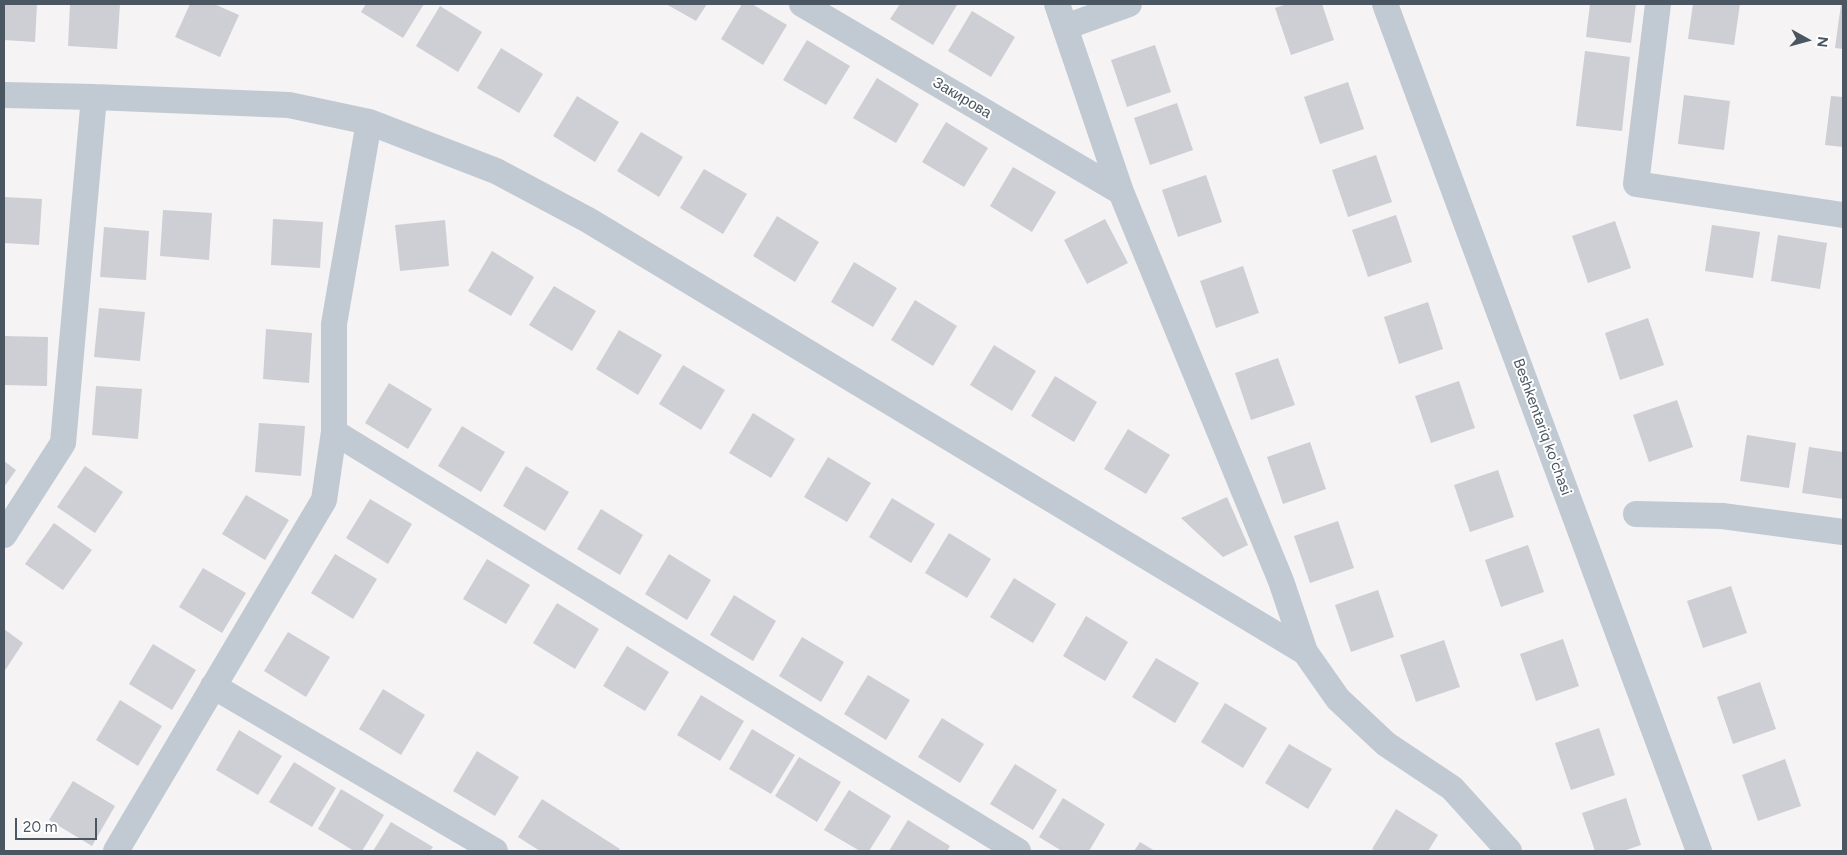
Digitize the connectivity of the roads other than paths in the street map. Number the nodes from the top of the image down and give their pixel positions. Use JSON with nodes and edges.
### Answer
{"nodes":[{"id":1,"x":802,"y":4,"type":"edge"},
{"id":2,"x":1129,"y":4,"type":"edge"},
{"id":3,"x":1385,"y":4,"type":"edge"},
{"id":4,"x":1658,"y":4,"type":"edge"},
{"id":5,"x":1061,"y":15,"type":"edge"},
{"id":6,"x":4,"y":95,"type":"edge"},
{"id":7,"x":94,"y":97,"type":"junction"},
{"id":8,"x":369,"y":122,"type":"junction"},
{"id":9,"x":1121,"y":192,"type":"junction"},
{"id":10,"x":1843,"y":215,"type":"edge"},
{"id":11,"x":334,"y":432,"type":"junction"},
{"id":12,"x":1636,"y":514,"type":"dead end"},
{"id":13,"x":1843,"y":532,"type":"edge"},
{"id":14,"x":4,"y":535,"type":"edge"},
{"id":15,"x":1305,"y":652,"type":"junction"},
{"id":16,"x":213,"y":686,"type":"junction"},
{"id":17,"x":122,"y":849,"type":"edge"},
{"id":18,"x":495,"y":851,"type":"edge"},
{"id":19,"x":1018,"y":851,"type":"edge"},
{"id":20,"x":1509,"y":851,"type":"edge"},
{"id":21,"x":1699,"y":851,"type":"edge"}],
"edges":[{"from":1,"to":9,"type":"street","name":"Закирова"},
{"from":2,"to":5,"type":"street"},
{"from":3,"to":21,"type":"street","name":"Beshkentariq ko'chasi"},
{"from":4,"to":10,"type":"street"},
{"from":5,"to":9,"type":"street"},
{"from":6,"to":7,"type":"street"},
{"from":7,"to":8,"type":"street"},
{"from":7,"to":14,"type":"street"},
{"from":8,"to":11,"type":"street"},
{"from":8,"to":15,"type":"street"},
{"from":9,"to":15,"type":"street"},
{"from":11,"to":16,"type":"street"},
{"from":11,"to":19,"type":"street"},
{"from":12,"to":13,"type":"street"},
{"from":15,"to":20,"type":"street"},
{"from":16,"to":17,"type":"street"},
{"from":16,"to":18,"type":"street"}]}
